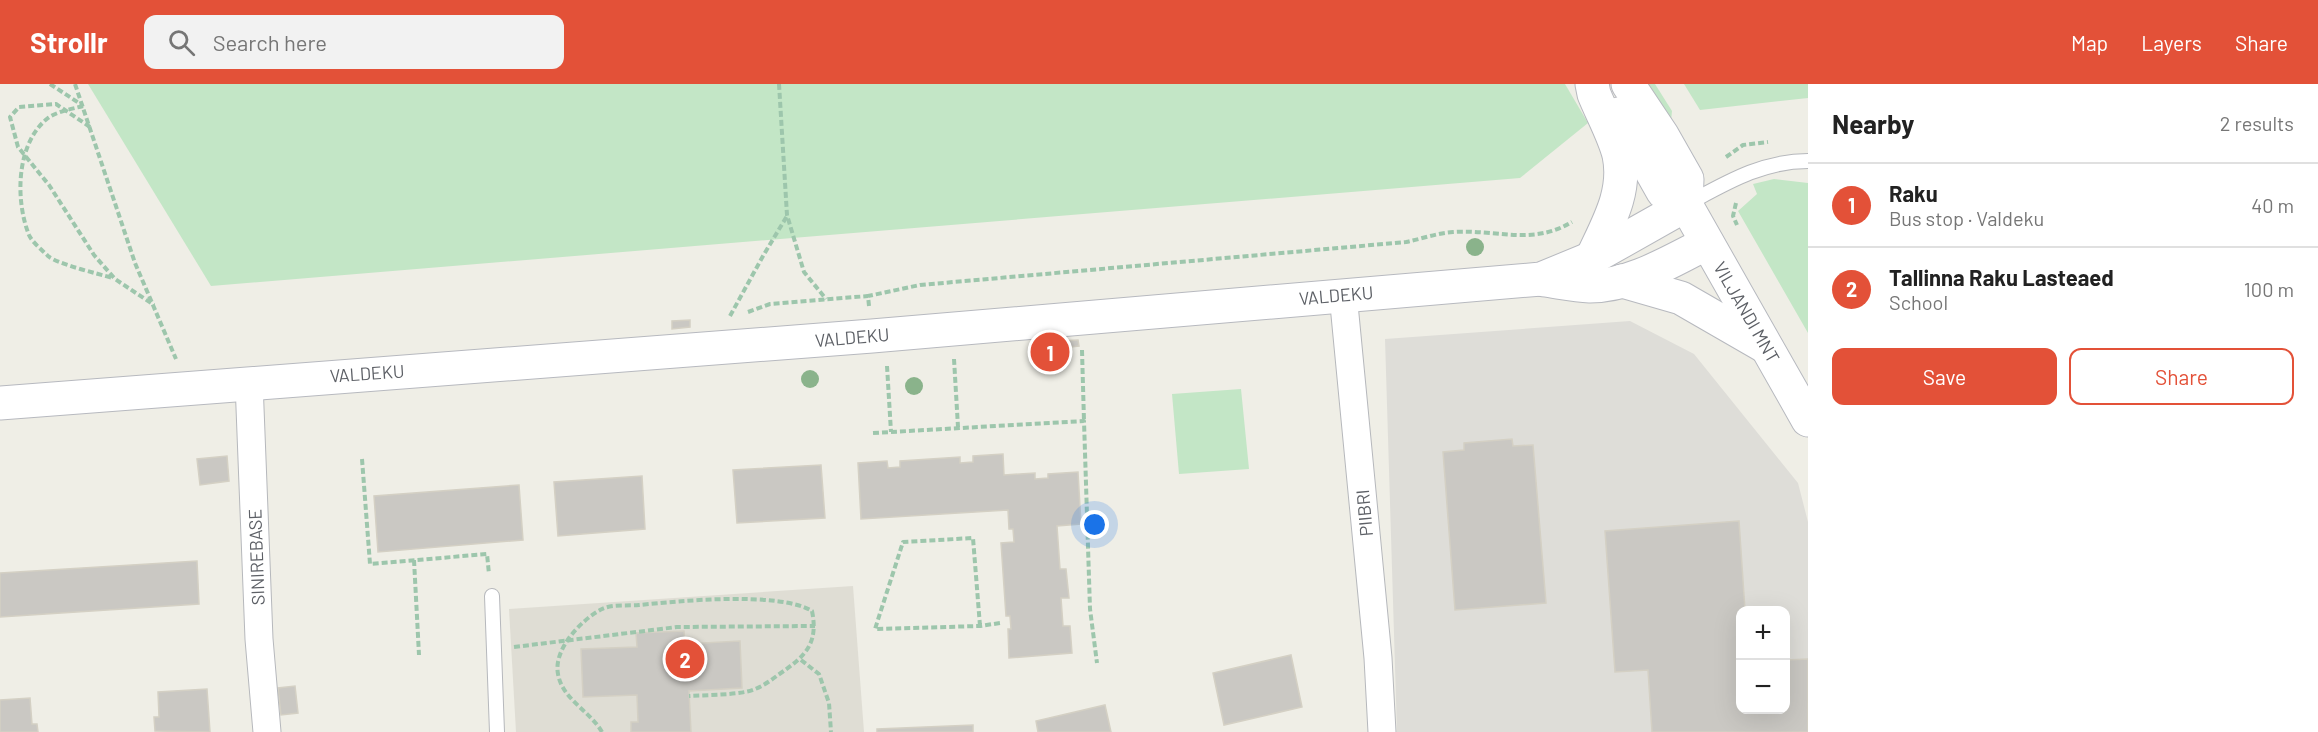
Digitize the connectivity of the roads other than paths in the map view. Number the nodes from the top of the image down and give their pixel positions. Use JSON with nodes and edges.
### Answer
{"nodes":[{"id":1,"x":1592,"y":84,"type":"edge"},
{"id":2,"x":1602,"y":84,"type":"edge"},
{"id":3,"x":1628,"y":84,"type":"edge"},
{"id":4,"x":1808,"y":161,"type":"edge"},
{"id":5,"x":1686,"y":205,"type":"junction"},
{"id":6,"x":1707,"y":243,"type":"junction"},
{"id":7,"x":1592,"y":258,"type":"junction"},
{"id":8,"x":1541,"y":279,"type":"junction"},
{"id":9,"x":1622,"y":281,"type":"junction"},
{"id":10,"x":1343,"y":294,"type":"junction"},
{"id":11,"x":1768,"y":348,"type":"junction"},
{"id":12,"x":249,"y":382,"type":"junction"},
{"id":13,"x":0,"y":403,"type":"edge"},
{"id":14,"x":1808,"y":420,"type":"edge"},
{"id":15,"x":492,"y":596,"type":"road end"},
{"id":16,"x":267,"y":732,"type":"edge"},
{"id":17,"x":497,"y":732,"type":"edge"},
{"id":18,"x":1382,"y":732,"type":"edge"}],
"edges":[{"from":1,"to":7,"type":"street"},
{"from":2,"to":5,"type":"street","name":"VILJANDI MNT"},
{"from":3,"to":5,"type":"street","name":"VILJANDI MNT"},
{"from":4,"to":5,"type":"lane"},
{"from":5,"to":6,"type":"street","name":"VILJANDI MNT"},
{"from":5,"to":7,"type":"street","name":"VALDEKU"},
{"from":6,"to":9,"type":"street"},
{"from":6,"to":11,"type":"street","name":"VILJANDI MNT"},
{"from":7,"to":8,"type":"street","name":"VALDEKU"},
{"from":8,"to":9,"type":"street"},
{"from":8,"to":10,"type":"street","name":"VALDEKU"},
{"from":9,"to":11,"type":"street"},
{"from":10,"to":12,"type":"street","name":"VALDEKU"},
{"from":10,"to":18,"type":"street","name":"PIIBRI"},
{"from":11,"to":14,"type":"street","name":"VILJANDI MNT"},
{"from":12,"to":13,"type":"street","name":"VALDEKU"},
{"from":12,"to":16,"type":"street","name":"SINIREBASE"},
{"from":15,"to":17,"type":"lane"}]}
